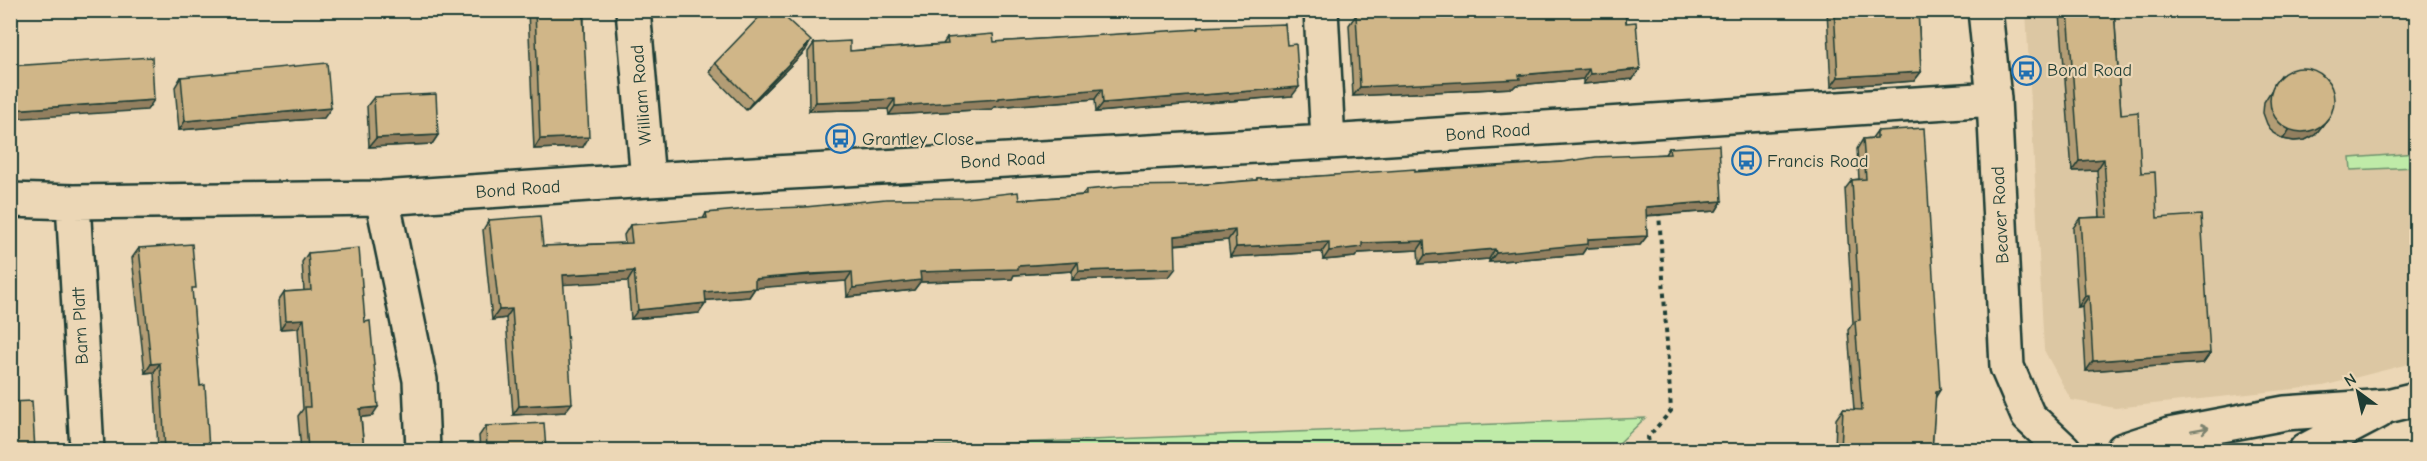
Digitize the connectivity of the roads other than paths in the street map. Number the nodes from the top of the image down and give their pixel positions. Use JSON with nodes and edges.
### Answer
{"nodes":[{"id":1,"x":633,"y":10,"type":"edge"},
{"id":2,"x":1321,"y":10,"type":"edge"},
{"id":3,"x":1985,"y":10,"type":"edge"},
{"id":4,"x":1994,"y":99,"type":"junction"},
{"id":5,"x":1328,"y":142,"type":"junction"},
{"id":6,"x":648,"y":180,"type":"junction"},
{"id":7,"x":382,"y":198,"type":"junction"},
{"id":8,"x":10,"y":200,"type":"edge"},
{"id":9,"x":73,"y":202,"type":"junction"},
{"id":10,"x":2402,"y":403,"type":"edge"},
{"id":11,"x":2028,"y":416,"type":"junction"},
{"id":12,"x":87,"y":450,"type":"edge"},
{"id":13,"x":423,"y":450,"type":"edge"},
{"id":14,"x":2028,"y":450,"type":"edge"},
{"id":15,"x":2064,"y":450,"type":"edge"},
{"id":16,"x":2123,"y":450,"type":"edge"},
{"id":17,"x":2306,"y":450,"type":"edge"}],
"edges":[{"from":1,"to":6,"type":"street","name":"William Road"},
{"from":2,"to":5,"type":"street"},
{"from":3,"to":4,"type":"street","name":"Beaver Road"},
{"from":4,"to":5,"type":"street","name":"Bond Road"},
{"from":4,"to":11,"type":"street","name":"Beaver Road"},
{"from":5,"to":6,"type":"street","name":"Bond Road"},
{"from":6,"to":7,"type":"street","name":"Bond Road"},
{"from":7,"to":9,"type":"street","name":"Bond Road"},
{"from":7,"to":13,"type":"street"},
{"from":8,"to":9,"type":"street","name":"Bond Road"},
{"from":9,"to":12,"type":"street","name":"Barn Platt"},
{"from":16,"to":10,"type":"street","one_way":true},
{"from":10,"to":17,"type":"street"},
{"from":11,"to":14,"type":"street","name":"Beaver Road"},
{"from":11,"to":15,"type":"street","name":"Beaver Road"}]}
